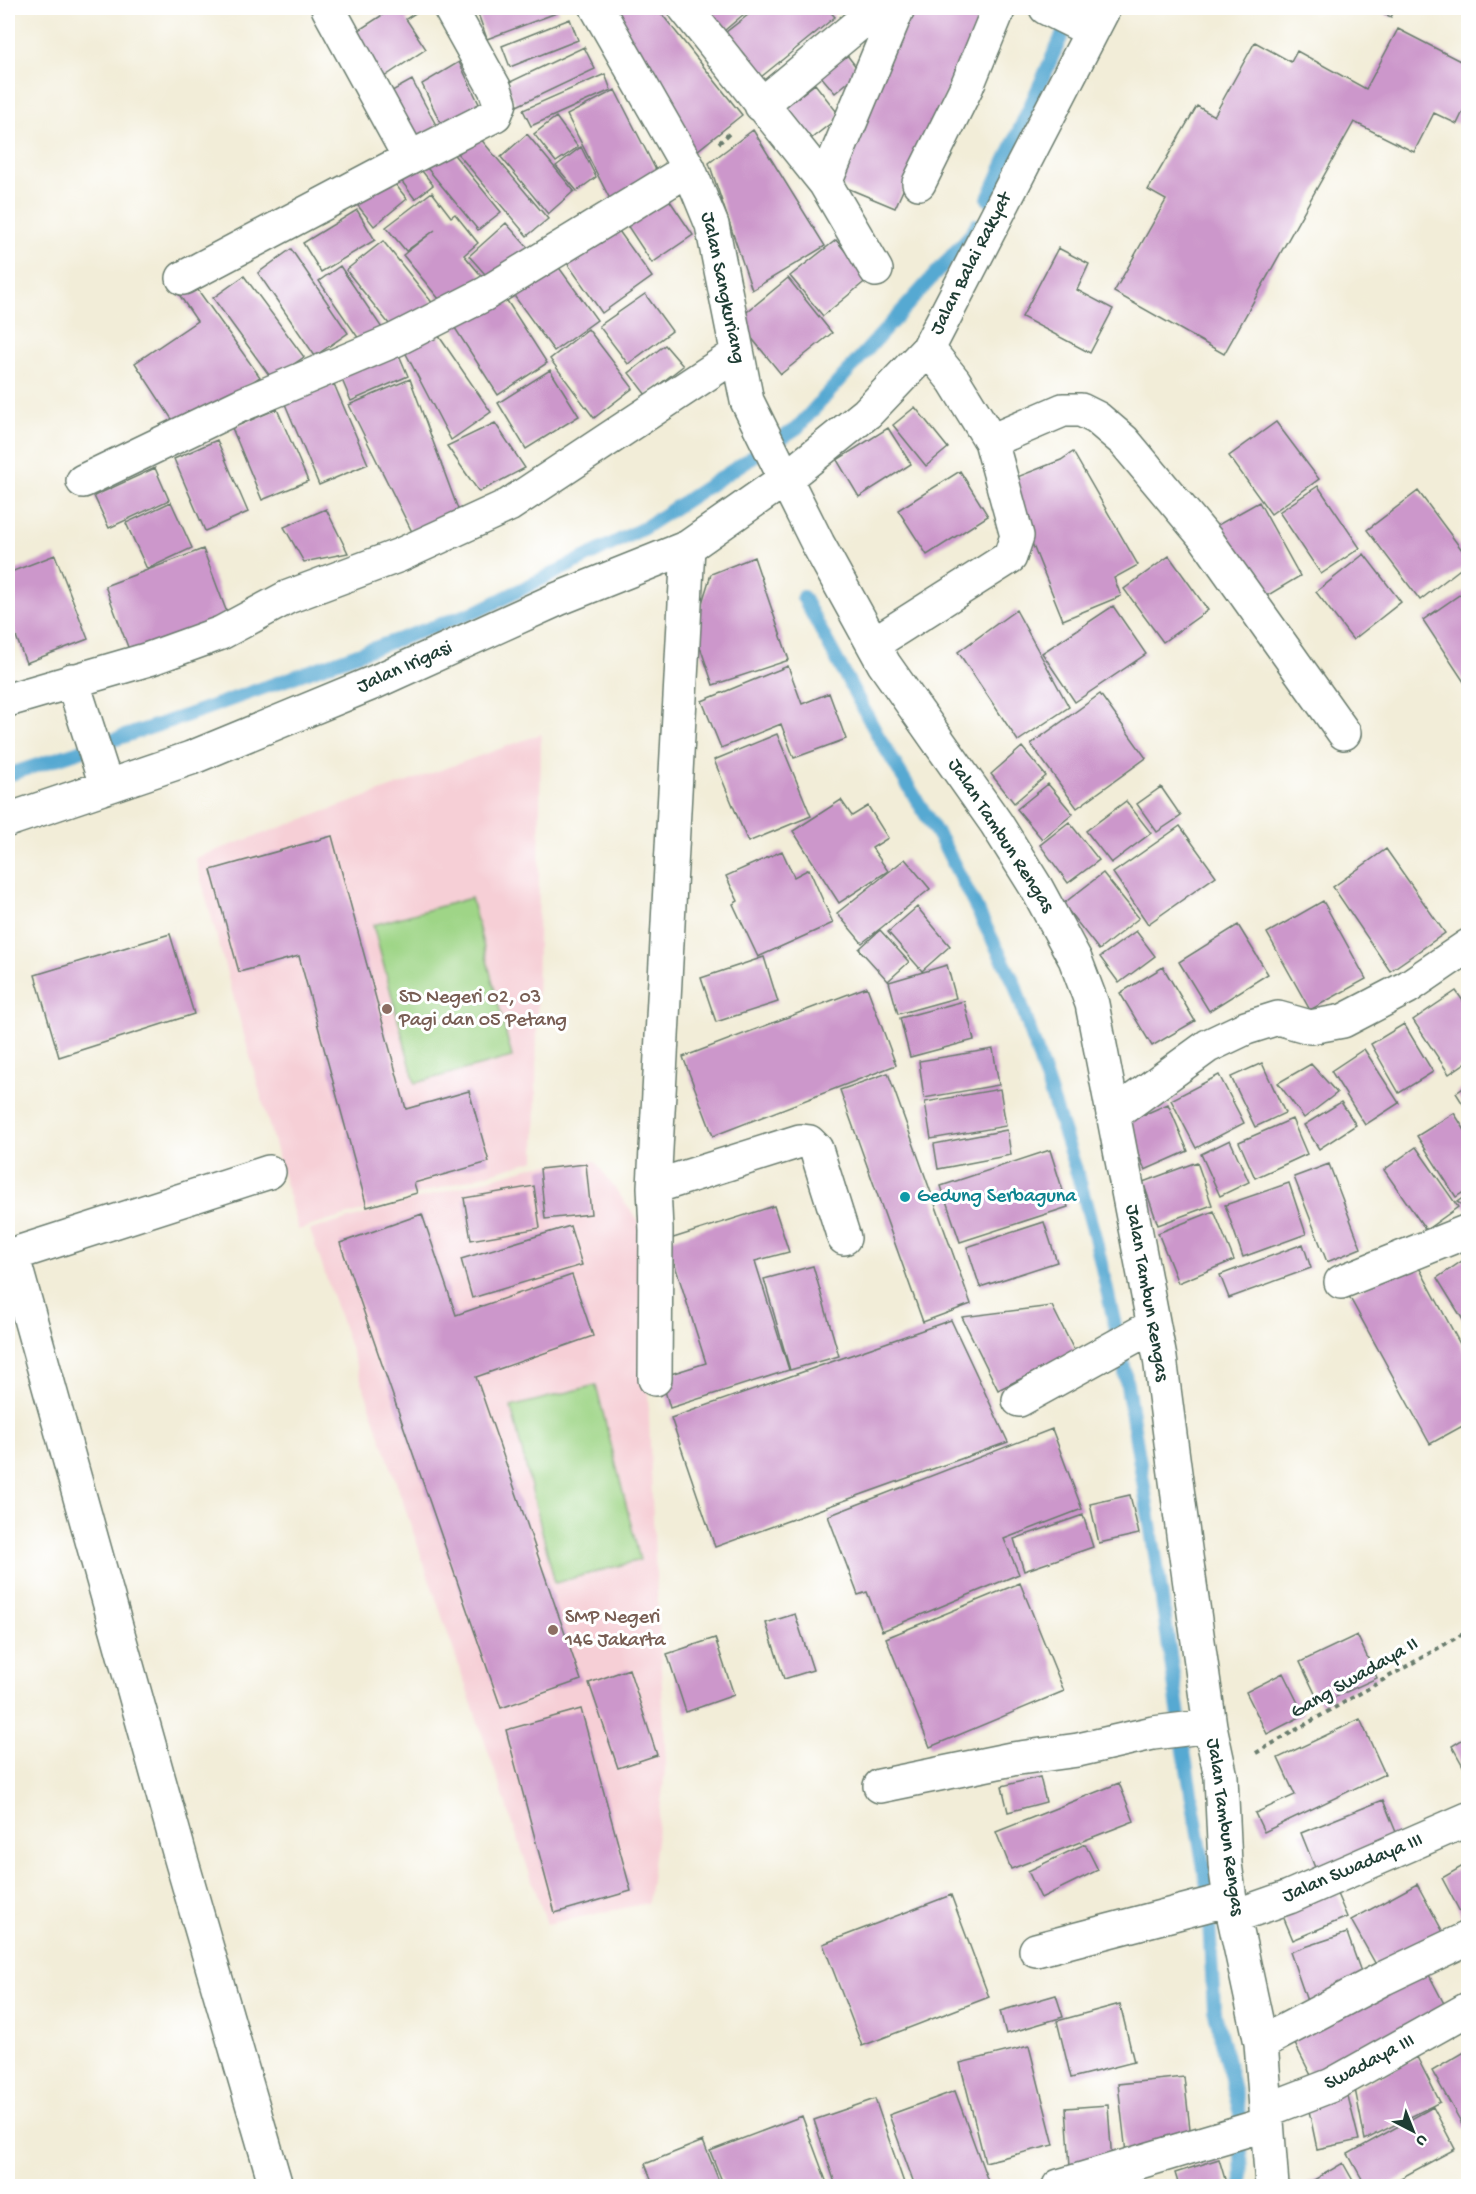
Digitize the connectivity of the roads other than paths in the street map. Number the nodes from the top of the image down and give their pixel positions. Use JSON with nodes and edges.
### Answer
{"nodes":[{"id":1,"x":329,"y":8,"type":"edge"},
{"id":2,"x":450,"y":8,"type":"edge"},
{"id":3,"x":597,"y":8,"type":"edge"},
{"id":4,"x":685,"y":8,"type":"edge"},
{"id":5,"x":878,"y":8,"type":"edge"},
{"id":6,"x":898,"y":8,"type":"edge"},
{"id":7,"x":999,"y":8,"type":"edge"},
{"id":8,"x":1046,"y":8,"type":"edge"},
{"id":9,"x":1091,"y":20,"type":"edge"},
{"id":10,"x":761,"y":105,"type":"junction"},
{"id":11,"x":410,"y":158,"type":"junction"},
{"id":12,"x":689,"y":169,"type":"junction"},
{"id":13,"x":825,"y":183,"type":"junction"},
{"id":14,"x":919,"y":183,"type":"dead end"},
{"id":15,"x":876,"y":270,"type":"dead end"},
{"id":16,"x":183,"y":278,"type":"dead end"},
{"id":17,"x":928,"y":349,"type":"junction"},
{"id":18,"x":737,"y":354,"type":"junction"},
{"id":19,"x":991,"y":441,"type":"junction"},
{"id":20,"x":783,"y":475,"type":"junction"},
{"id":21,"x":83,"y":481,"type":"dead end"},
{"id":22,"x":688,"y":547,"type":"junction"},
{"id":23,"x":873,"y":644,"type":"junction"},
{"id":24,"x":74,"y":685,"type":"junction"},
{"id":25,"x":8,"y":700,"type":"edge"},
{"id":26,"x":1344,"y":733,"type":"dead end"},
{"id":27,"x":106,"y":785,"type":"junction"},
{"id":28,"x":8,"y":820,"type":"edge"},
{"id":29,"x":1468,"y":946,"type":"edge"},
{"id":30,"x":1113,"y":1115,"type":"junction"},
{"id":31,"x":269,"y":1172,"type":"dead end"},
{"id":32,"x":654,"y":1187,"type":"junction"},
{"id":33,"x":1468,"y":1231,"type":"edge"},
{"id":34,"x":844,"y":1238,"type":"dead end"},
{"id":35,"x":10,"y":1255,"type":"edge"},
{"id":36,"x":1341,"y":1282,"type":"dead end"},
{"id":37,"x":1149,"y":1328,"type":"junction"},
{"id":38,"x":655,"y":1379,"type":"dead end"},
{"id":39,"x":1019,"y":1400,"type":"dead end"},
{"id":40,"x":1206,"y":1726,"type":"junction"},
{"id":41,"x":880,"y":1786,"type":"dead end"},
{"id":42,"x":1468,"y":1819,"type":"edge"},
{"id":43,"x":1223,"y":1905,"type":"junction"},
{"id":44,"x":1468,"y":1938,"type":"edge"},
{"id":45,"x":1036,"y":1950,"type":"dead end"},
{"id":46,"x":1468,"y":2009,"type":"edge"},
{"id":47,"x":1262,"y":2043,"type":"junction"},
{"id":48,"x":1265,"y":2120,"type":"junction"},
{"id":49,"x":276,"y":2187,"type":"edge"},
{"id":50,"x":1059,"y":2187,"type":"edge"},
{"id":51,"x":1272,"y":2187,"type":"edge"}],
"edges":[{"from":1,"to":11,"type":"street"},
{"from":2,"to":11,"type":"street"},
{"from":3,"to":12,"type":"street","name":"Jalan Sangkuriang"},
{"from":4,"to":10,"type":"street"},
{"from":5,"to":10,"type":"street"},
{"from":6,"to":13,"type":"street"},
{"from":7,"to":14,"type":"street"},
{"from":8,"to":9,"type":"street"},
{"from":9,"to":17,"type":"street","name":"Jalan Balai Rakyat"},
{"from":10,"to":13,"type":"street"},
{"from":11,"to":16,"type":"street"},
{"from":12,"to":18,"type":"street","name":"Jalan Sangkuriang"},
{"from":12,"to":21,"type":"street"},
{"from":13,"to":15,"type":"street"},
{"from":17,"to":19,"type":"street"},
{"from":17,"to":20,"type":"street","name":"Jalan Balai Rakyat"},
{"from":18,"to":20,"type":"street","name":"Jalan Sangkuriang"},
{"from":18,"to":24,"type":"street"},
{"from":19,"to":23,"type":"street"},
{"from":19,"to":26,"type":"street"},
{"from":20,"to":22,"type":"street","name":"Jalan Irigasi"},
{"from":20,"to":23,"type":"street","name":"Jalan Tambun Rengas"},
{"from":22,"to":27,"type":"street","name":"Jalan Irigasi"},
{"from":22,"to":32,"type":"street"},
{"from":23,"to":30,"type":"street","name":"Jalan Tambun Rengas"},
{"from":24,"to":25,"type":"street"},
{"from":24,"to":27,"type":"street"},
{"from":27,"to":28,"type":"street","name":"Jalan Irigasi"},
{"from":29,"to":30,"type":"street"},
{"from":30,"to":37,"type":"street","name":"Jalan Tambun Rengas"},
{"from":31,"to":35,"type":"street"},
{"from":32,"to":34,"type":"street"},
{"from":32,"to":38,"type":"street"},
{"from":33,"to":36,"type":"street"},
{"from":35,"to":49,"type":"street"},
{"from":37,"to":39,"type":"street"},
{"from":37,"to":40,"type":"street","name":"Jalan Tambun Rengas"},
{"from":40,"to":41,"type":"street"},
{"from":40,"to":43,"type":"street","name":"Jalan Tambun Rengas"},
{"from":42,"to":43,"type":"street","name":"Jalan Swadaya III"},
{"from":43,"to":45,"type":"street","name":"Jalan Swadaya III"},
{"from":43,"to":47,"type":"street","name":"Jalan Tambun Rengas"},
{"from":44,"to":47,"type":"street"},
{"from":46,"to":48,"type":"street","name":"Swadaya III"},
{"from":47,"to":48,"type":"street","name":"Jalan Tambun Rengas"},
{"from":48,"to":50,"type":"street","name":"Swadaya III"},
{"from":48,"to":51,"type":"street","name":"Jalan Tambun Rengas"}]}
